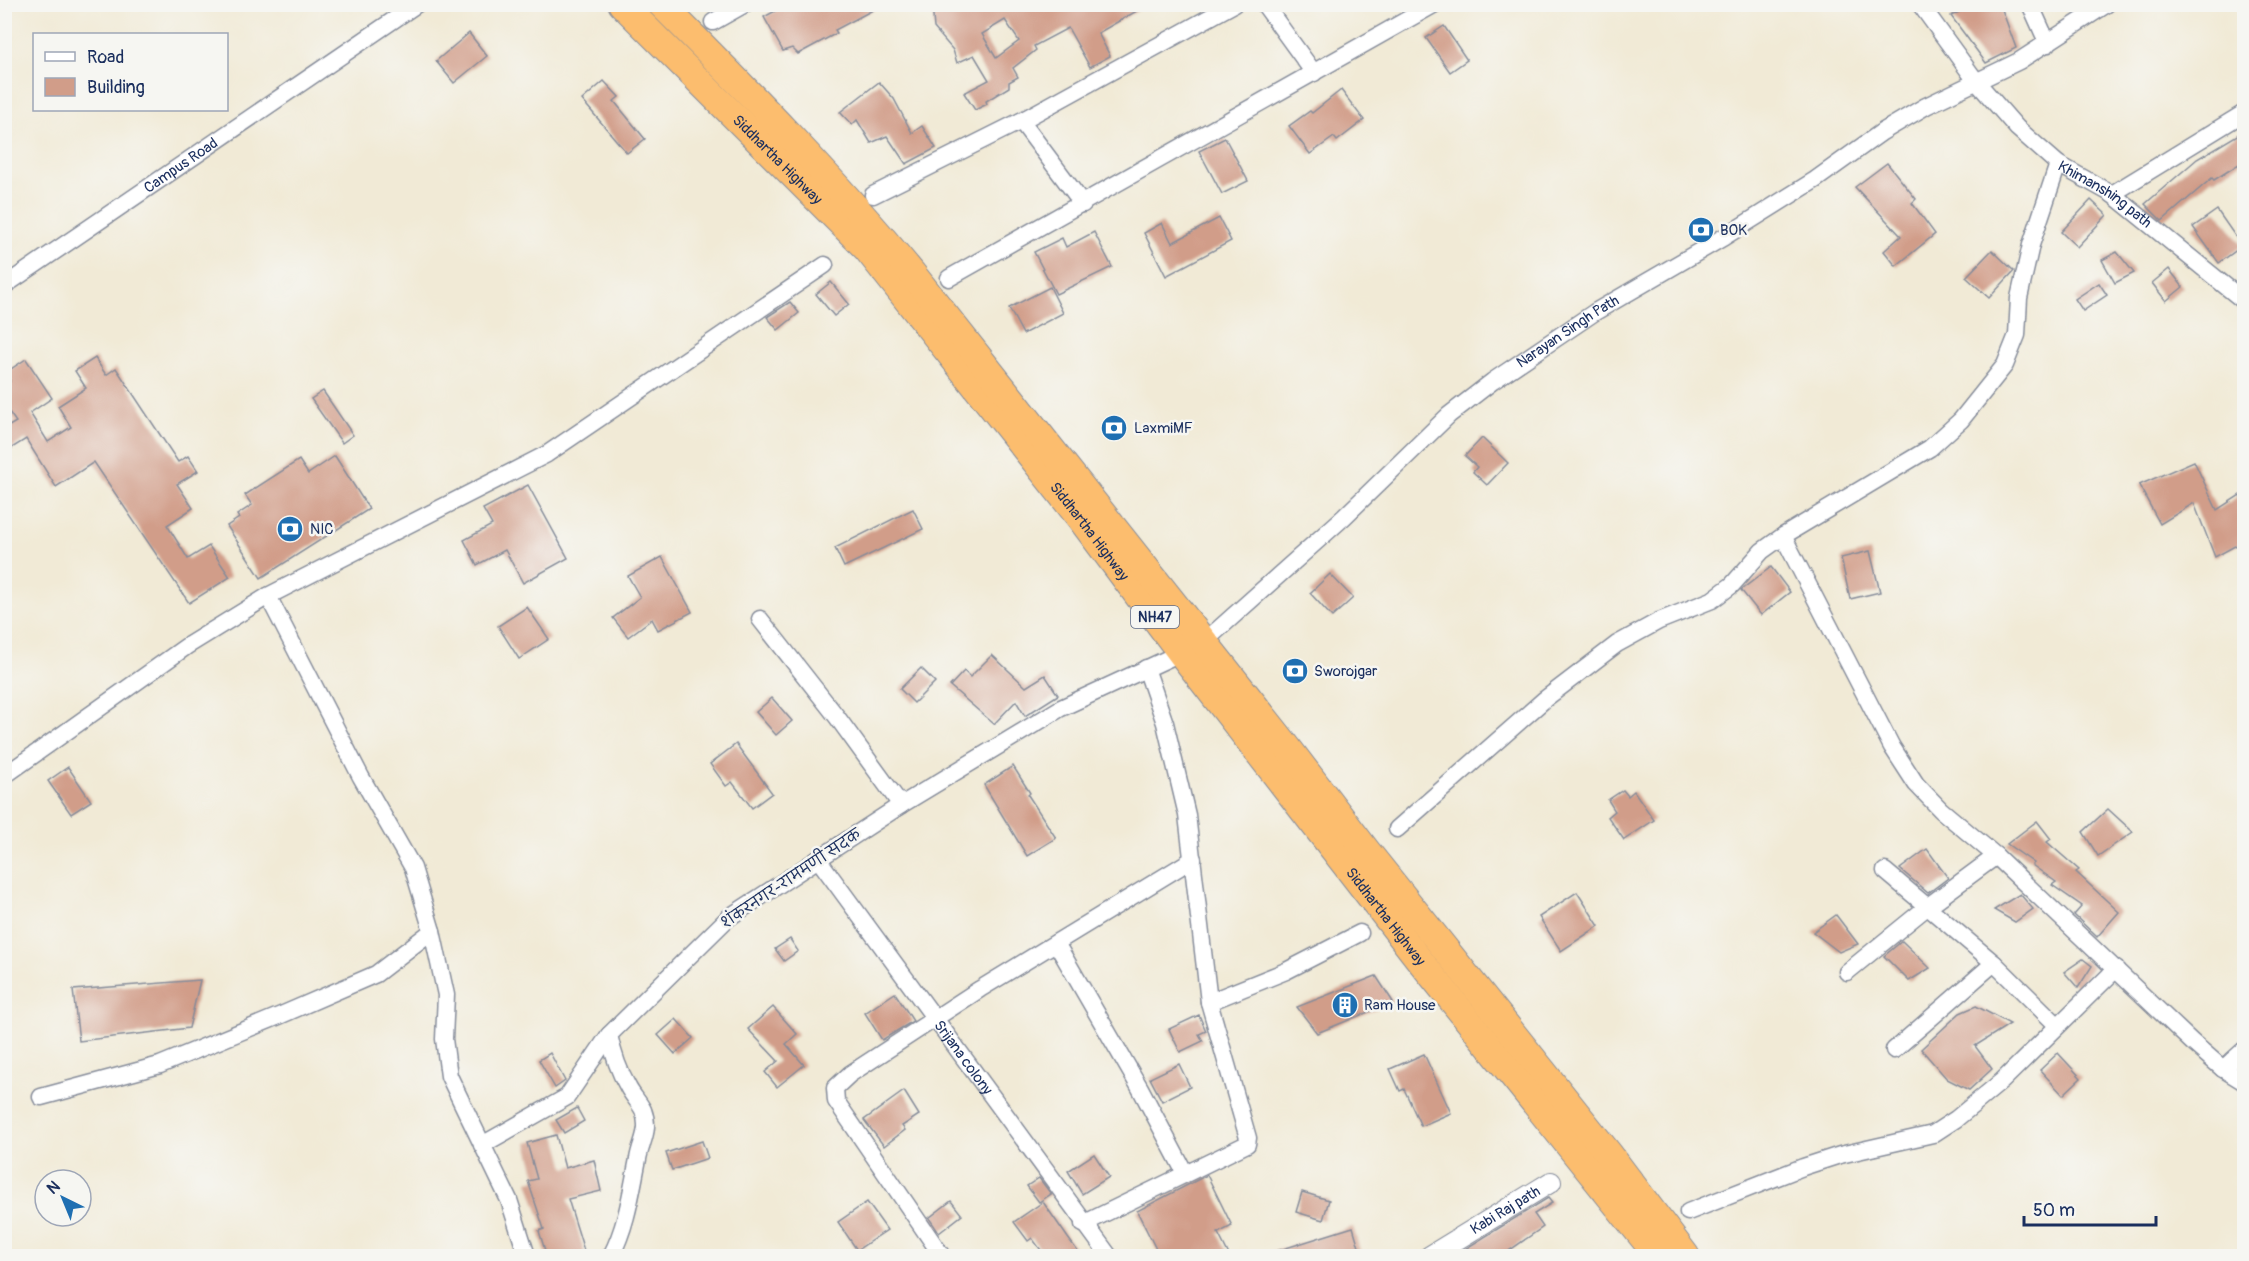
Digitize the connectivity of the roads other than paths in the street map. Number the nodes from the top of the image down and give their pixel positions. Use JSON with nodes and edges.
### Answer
{"nodes":[{"id":1,"x":417,"y":4,"type":"edge"},
{"id":2,"x":622,"y":4,"type":"edge"},
{"id":3,"x":661,"y":4,"type":"edge"},
{"id":4,"x":745,"y":4,"type":"edge"},
{"id":5,"x":1234,"y":4,"type":"edge"},
{"id":6,"x":1264,"y":4,"type":"edge"},
{"id":7,"x":1435,"y":4,"type":"edge"},
{"id":8,"x":1920,"y":4,"type":"edge"},
{"id":9,"x":2030,"y":4,"type":"edge"},
{"id":10,"x":2107,"y":4,"type":"edge"},
{"id":11,"x":713,"y":22,"type":"dead end"},
{"id":12,"x":2048,"y":44,"type":"junction"},
{"id":13,"x":1314,"y":73,"type":"junction"},
{"id":14,"x":1976,"y":81,"type":"junction"},
{"id":15,"x":2244,"y":113,"type":"edge"},
{"id":16,"x":1021,"y":121,"type":"junction"},
{"id":17,"x":2058,"y":165,"type":"junction"},
{"id":18,"x":2112,"y":194,"type":"junction"},
{"id":19,"x":873,"y":195,"type":"dead end"},
{"id":20,"x":1083,"y":204,"type":"junction"},
{"id":21,"x":825,"y":265,"type":"dead end"},
{"id":22,"x":949,"y":278,"type":"dead end"},
{"id":23,"x":4,"y":285,"type":"edge"},
{"id":24,"x":2244,"y":301,"type":"edge"},
{"id":25,"x":1783,"y":536,"type":"junction"},
{"id":26,"x":268,"y":596,"type":"junction"},
{"id":27,"x":760,"y":618,"type":"dead end"},
{"id":28,"x":1192,"y":647,"type":"junction"},
{"id":29,"x":1146,"y":668,"type":"junction"},
{"id":30,"x":4,"y":776,"type":"edge"},
{"id":31,"x":901,"y":805,"type":"junction"},
{"id":32,"x":1397,"y":829,"type":"dead end"},
{"id":33,"x":1996,"y":856,"type":"junction"},
{"id":34,"x":818,"y":859,"type":"junction"},
{"id":35,"x":1192,"y":860,"type":"junction"},
{"id":36,"x":1885,"y":871,"type":"dead end"},
{"id":37,"x":1927,"y":907,"type":"junction"},
{"id":38,"x":432,"y":932,"type":"junction"},
{"id":39,"x":1360,"y":933,"type":"dead end"},
{"id":40,"x":1056,"y":943,"type":"junction"},
{"id":41,"x":1994,"y":963,"type":"junction"},
{"id":42,"x":2116,"y":969,"type":"junction"},
{"id":43,"x":1847,"y":972,"type":"dead end"},
{"id":44,"x":1209,"y":1002,"type":"junction"},
{"id":45,"x":934,"y":1018,"type":"junction"},
{"id":46,"x":2057,"y":1025,"type":"junction"},
{"id":47,"x":609,"y":1035,"type":"junction"},
{"id":48,"x":1894,"y":1050,"type":"dead end"},
{"id":49,"x":2244,"y":1050,"type":"edge"},
{"id":50,"x":2223,"y":1069,"type":"junction"},
{"id":51,"x":2244,"y":1083,"type":"edge"},
{"id":52,"x":41,"y":1097,"type":"dead end"},
{"id":53,"x":482,"y":1145,"type":"junction"},
{"id":54,"x":1185,"y":1173,"type":"junction"},
{"id":55,"x":1551,"y":1182,"type":"dead end"},
{"id":56,"x":1688,"y":1212,"type":"dead end"},
{"id":57,"x":1083,"y":1224,"type":"junction"},
{"id":58,"x":527,"y":1257,"type":"edge"},
{"id":59,"x":611,"y":1257,"type":"edge"},
{"id":60,"x":942,"y":1257,"type":"edge"},
{"id":61,"x":1109,"y":1257,"type":"edge"},
{"id":62,"x":1430,"y":1257,"type":"edge"},
{"id":63,"x":1658,"y":1257,"type":"edge"},
{"id":64,"x":1686,"y":1257,"type":"edge"}],
"edges":[{"from":1,"to":23,"type":"street","name":"Campus Road"},
{"from":2,"to":28,"type":"highway","name":"Siddhartha Highway","number":"NH47"},
{"from":3,"to":28,"type":"highway","name":"Siddhartha Highway","number":"NH47"},
{"from":4,"to":11,"type":"street"},
{"from":5,"to":16,"type":"street"},
{"from":6,"to":13,"type":"street"},
{"from":7,"to":13,"type":"street"},
{"from":8,"to":14,"type":"street","name":"Khimanshing path"},
{"from":9,"to":12,"type":"street"},
{"from":10,"to":12,"type":"street","name":"Narayan Singh Path"},
{"from":12,"to":14,"type":"street","name":"Narayan Singh Path"},
{"from":13,"to":20,"type":"street"},
{"from":14,"to":17,"type":"street","name":"Khimanshing path"},
{"from":14,"to":28,"type":"street","name":"Narayan Singh Path"},
{"from":15,"to":18,"type":"street"},
{"from":16,"to":19,"type":"street"},
{"from":16,"to":20,"type":"street"},
{"from":17,"to":18,"type":"street","name":"Khimanshing path"},
{"from":17,"to":25,"type":"street"},
{"from":18,"to":24,"type":"street","name":"Khimanshing path"},
{"from":20,"to":22,"type":"street"},
{"from":21,"to":26,"type":"street"},
{"from":25,"to":32,"type":"street"},
{"from":25,"to":33,"type":"street"},
{"from":26,"to":30,"type":"street"},
{"from":26,"to":38,"type":"street"},
{"from":27,"to":31,"type":"street"},
{"from":28,"to":29,"type":"street","name":"शंकरनगर-राममणी सदक"},
{"from":28,"to":63,"type":"highway","name":"Siddhartha Highway","number":"NH47"},
{"from":28,"to":64,"type":"highway","name":"Siddhartha Highway","number":"NH47"},
{"from":29,"to":31,"type":"street","name":"शंकरनगर-राममणी सदक"},
{"from":29,"to":35,"type":"street"},
{"from":31,"to":34,"type":"street","name":"शंकरनगर-राममणी सदक"},
{"from":33,"to":37,"type":"street"},
{"from":33,"to":42,"type":"street"},
{"from":34,"to":45,"type":"street","name":"Srijana colony"},
{"from":34,"to":47,"type":"street","name":"शंकरनगर-राममणी सदक"},
{"from":35,"to":40,"type":"street"},
{"from":35,"to":44,"type":"street"},
{"from":36,"to":37,"type":"street"},
{"from":37,"to":41,"type":"street"},
{"from":37,"to":43,"type":"street"},
{"from":38,"to":52,"type":"street"},
{"from":38,"to":53,"type":"street"},
{"from":39,"to":44,"type":"street"},
{"from":40,"to":45,"type":"street"},
{"from":40,"to":54,"type":"street"},
{"from":41,"to":46,"type":"street"},
{"from":41,"to":48,"type":"street"},
{"from":42,"to":46,"type":"street"},
{"from":42,"to":50,"type":"street"},
{"from":44,"to":54,"type":"street"},
{"from":45,"to":57,"type":"street","name":"Srijana colony"},
{"from":45,"to":60,"type":"street"},
{"from":46,"to":56,"type":"street"},
{"from":47,"to":53,"type":"street","name":"शंकरनगर-राममणी सदक"},
{"from":47,"to":59,"type":"street"},
{"from":49,"to":50,"type":"street"},
{"from":50,"to":51,"type":"street"},
{"from":53,"to":58,"type":"street"},
{"from":54,"to":57,"type":"street"},
{"from":55,"to":62,"type":"street","name":"Kabi Raj path"},
{"from":57,"to":61,"type":"street","name":"Srijana colony"}]}
